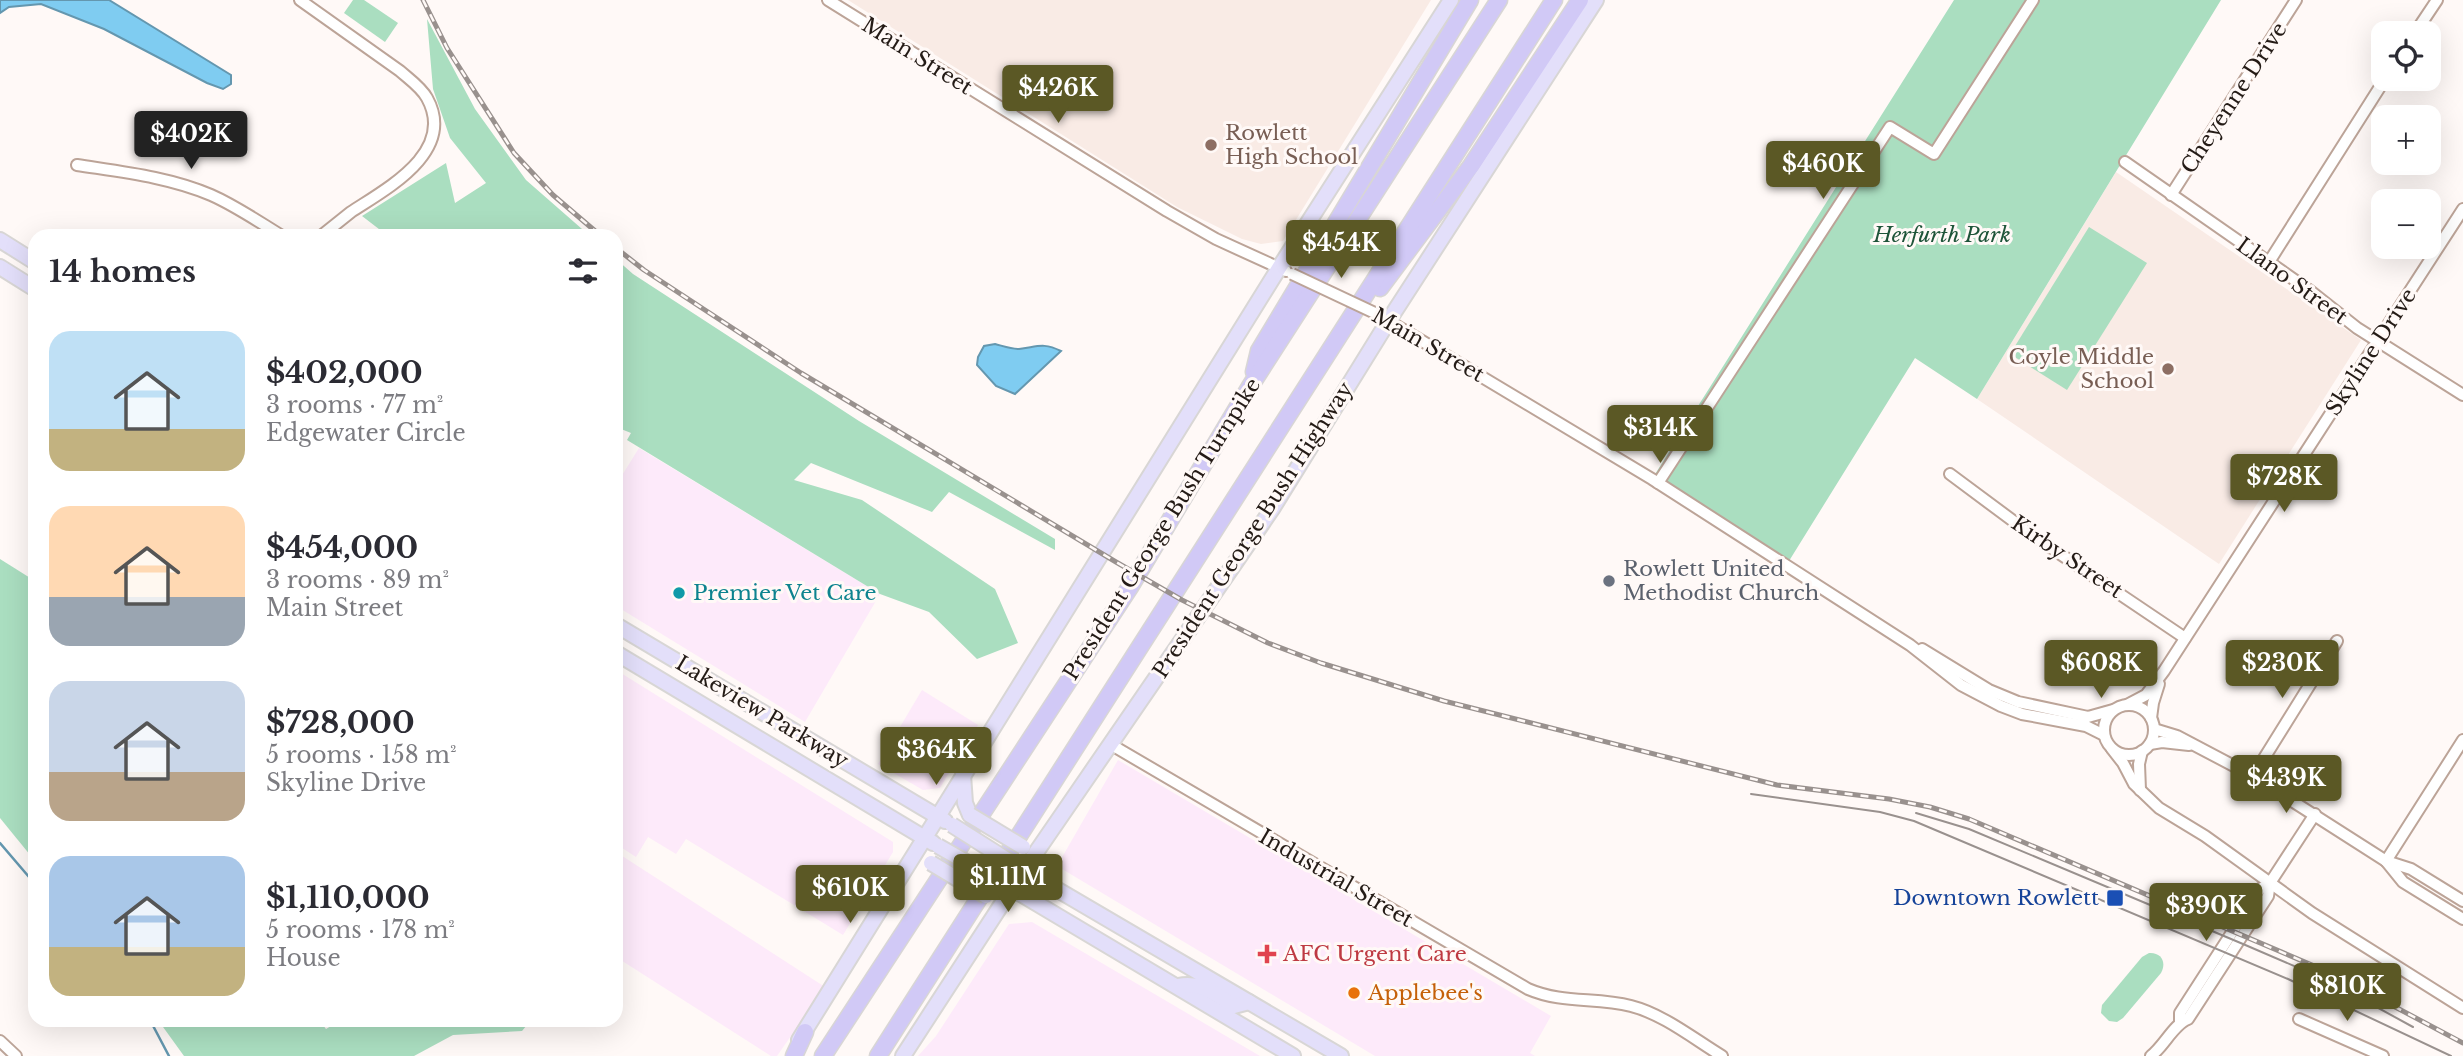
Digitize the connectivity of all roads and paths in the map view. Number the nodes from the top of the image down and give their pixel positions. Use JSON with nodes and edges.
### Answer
{"nodes":[{"id":1,"x":300,"y":0,"type":"edge"},
{"id":2,"x":828,"y":0,"type":"edge"},
{"id":3,"x":1451,"y":0,"type":"edge"},
{"id":4,"x":1470,"y":0,"type":"edge"},
{"id":5,"x":1499,"y":0,"type":"edge"},
{"id":6,"x":1554,"y":0,"type":"edge"},
{"id":7,"x":1580,"y":0,"type":"edge"},
{"id":8,"x":1596,"y":0,"type":"edge"},
{"id":9,"x":2033,"y":0,"type":"edge"},
{"id":10,"x":2296,"y":0,"type":"edge"},
{"id":11,"x":2437,"y":0,"type":"edge"},
{"id":12,"x":2423,"y":21,"type":"edge"},
{"id":13,"x":2377,"y":91,"type":"edge"},
{"id":14,"x":2125,"y":162,"type":"dead end"},
{"id":15,"x":77,"y":164,"type":"dead end"},
{"id":16,"x":2171,"y":195,"type":"junction"},
{"id":17,"x":2463,"y":209,"type":"edge"},
{"id":18,"x":271,"y":229,"type":"edge"},
{"id":19,"x":330,"y":229,"type":"edge"},
{"id":20,"x":0,"y":240,"type":"edge"},
{"id":21,"x":28,"y":258,"type":"edge"},
{"id":22,"x":2269,"y":262,"type":"junction"},
{"id":23,"x":0,"y":267,"type":"edge"},
{"id":24,"x":1286,"y":271,"type":"junction"},
{"id":25,"x":28,"y":281,"type":"edge"},
{"id":26,"x":1360,"y":303,"type":"junction"},
{"id":27,"x":1383,"y":317,"type":"junction"},
{"id":28,"x":2378,"y":342,"type":"junction"},
{"id":29,"x":1251,"y":385,"type":"junction"},
{"id":30,"x":2463,"y":395,"type":"edge"},
{"id":31,"x":1950,"y":474,"type":"dead end"},
{"id":32,"x":1658,"y":483,"type":"junction"},
{"id":33,"x":623,"y":629,"type":"edge"},
{"id":34,"x":2185,"y":638,"type":"junction"},
{"id":35,"x":2337,"y":641,"type":"dead end"},
{"id":36,"x":1910,"y":645,"type":"junction"},
{"id":37,"x":623,"y":657,"type":"edge"},
{"id":38,"x":2165,"y":671,"type":"junction"},
{"id":39,"x":747,"y":703,"type":"junction"},
{"id":40,"x":2127,"y":705,"type":"junction"},
{"id":41,"x":2113,"y":710,"type":"junction"},
{"id":42,"x":2153,"y":723,"type":"junction"},
{"id":43,"x":734,"y":724,"type":"junction"},
{"id":44,"x":2104,"y":735,"type":"junction"},
{"id":45,"x":2463,"y":740,"type":"edge"},
{"id":46,"x":1110,"y":744,"type":"junction"},
{"id":47,"x":2199,"y":747,"type":"junction"},
{"id":48,"x":2146,"y":748,"type":"junction"},
{"id":49,"x":2112,"y":749,"type":"junction"},
{"id":50,"x":963,"y":775,"type":"junction"},
{"id":51,"x":2253,"y":776,"type":"junction"},
{"id":52,"x":2140,"y":790,"type":"junction"},
{"id":53,"x":2315,"y":814,"type":"junction"},
{"id":54,"x":938,"y":817,"type":"junction"},
{"id":55,"x":925,"y":837,"type":"junction"},
{"id":56,"x":1041,"y":845,"type":"junction"},
{"id":57,"x":2386,"y":860,"type":"junction"},
{"id":58,"x":1020,"y":867,"type":"junction"},
{"id":59,"x":898,"y":880,"type":"junction"},
{"id":60,"x":2270,"y":883,"type":"junction"},
{"id":61,"x":1007,"y":886,"type":"junction"},
{"id":62,"x":2463,"y":901,"type":"edge"},
{"id":63,"x":2463,"y":919,"type":"edge"},
{"id":64,"x":981,"y":937,"type":"junction"},
{"id":65,"x":1178,"y":986,"type":"junction"},
{"id":66,"x":1249,"y":1002,"type":"junction"},
{"id":67,"x":2463,"y":1008,"type":"edge"},
{"id":68,"x":2299,"y":1019,"type":"dead end"},
{"id":69,"x":805,"y":1032,"type":"junction"},
{"id":70,"x":0,"y":1041,"type":"edge"},
{"id":71,"x":16,"y":1056,"type":"edge"},
{"id":72,"x":788,"y":1056,"type":"edge"},
{"id":73,"x":794,"y":1056,"type":"edge"},
{"id":74,"x":823,"y":1056,"type":"edge"},
{"id":75,"x":878,"y":1056,"type":"edge"},
{"id":76,"x":903,"y":1056,"type":"edge"},
{"id":77,"x":1293,"y":1056,"type":"edge"},
{"id":78,"x":1341,"y":1056,"type":"edge"},
{"id":79,"x":1722,"y":1056,"type":"edge"},
{"id":80,"x":2151,"y":1056,"type":"edge"},
{"id":81,"x":2383,"y":1056,"type":"edge"}],
"edges":[{"from":1,"to":19,"type":"street"},
{"from":2,"to":24,"type":"street","name":"Main Street"},
{"from":3,"to":24,"type":"main road"},
{"from":4,"to":29,"type":"highway"},
{"from":5,"to":29,"type":"highway","name":"President George Bush Turnpike"},
{"from":6,"to":26,"type":"highway","name":"President George Bush Turnpike"},
{"from":7,"to":26,"type":"highway"},
{"from":8,"to":27,"type":"main road","name":"President George Bush Highway"},
{"from":9,"to":32,"type":"street"},
{"from":10,"to":16,"type":"street","name":"Cheyenne Drive"},
{"from":11,"to":12,"type":"street"},
{"from":13,"to":22,"type":"street"},
{"from":14,"to":16,"type":"street","name":"Llano Street"},
{"from":15,"to":18,"type":"street"},
{"from":16,"to":22,"type":"street","name":"Llano Street"},
{"from":17,"to":28,"type":"street","name":"Skyline Drive"},
{"from":20,"to":21,"type":"main road"},
{"from":22,"to":28,"type":"street","name":"Llano Street"},
{"from":23,"to":25,"type":"main road"},
{"from":24,"to":27,"type":"street","name":"Main Street","bridge":true},
{"from":24,"to":50,"type":"main road"},
{"from":26,"to":75,"type":"highway","name":"President George Bush Turnpike"},
{"from":27,"to":32,"type":"street","name":"Main Street"},
{"from":27,"to":46,"type":"main road","name":"President George Bush Highway"},
{"from":28,"to":30,"type":"street","name":"Llano Street"},
{"from":28,"to":34,"type":"street","name":"Skyline Drive"},
{"from":29,"to":74,"type":"highway","name":"President George Bush Turnpike"},
{"from":31,"to":34,"type":"street","name":"Kirby Street"},
{"from":32,"to":36,"type":"street","name":"Main Street"},
{"from":33,"to":39,"type":"main road","name":"Lakeview Parkway"},
{"from":34,"to":38,"type":"street","name":"Skyline Drive"},
{"from":35,"to":51,"type":"street"},
{"from":36,"to":41,"type":"street","name":"Main Street"},
{"from":36,"to":44,"type":"street","name":"Main Street"},
{"from":37,"to":43,"type":"main road","name":"Lakeview Parkway"},
{"from":38,"to":40,"type":"street","name":"Skyline Drive"},
{"from":38,"to":42,"type":"street","name":"Skyline Drive"},
{"from":39,"to":43,"type":"main road"},
{"from":39,"to":54,"type":"main road","name":"Lakeview Parkway"},
{"from":40,"to":41,"type":"street","name":"Main Street"},
{"from":40,"to":42,"type":"street"},
{"from":41,"to":44,"type":"street"},
{"from":42,"to":47,"type":"street"},
{"from":42,"to":48,"type":"street"},
{"from":43,"to":55,"type":"main road","name":"Lakeview Parkway"},
{"from":44,"to":49,"type":"street"},
{"from":45,"to":57,"type":"street"},
{"from":46,"to":56,"type":"main road","name":"President George Bush Highway"},
{"from":46,"to":79,"type":"street","name":"Industrial Street"},
{"from":47,"to":48,"type":"street"},
{"from":47,"to":51,"type":"street"},
{"from":48,"to":49,"type":"street"},
{"from":48,"to":52,"type":"street"},
{"from":49,"to":52,"type":"street"},
{"from":50,"to":54,"type":"main road"},
{"from":50,"to":56,"type":"main road","bridge":true},
{"from":51,"to":53,"type":"street"},
{"from":52,"to":60,"type":"street"},
{"from":53,"to":57,"type":"street"},
{"from":53,"to":60,"type":"street"},
{"from":54,"to":55,"type":"main road"},
{"from":54,"to":58,"type":"main road","name":"Lakeview Parkway","bridge":true},
{"from":55,"to":59,"type":"main road"},
{"from":55,"to":61,"type":"main road","name":"Lakeview Parkway","bridge":true},
{"from":56,"to":58,"type":"main road","name":"President George Bush Highway"},
{"from":57,"to":62,"type":"street"},
{"from":57,"to":63,"type":"street"},
{"from":58,"to":61,"type":"main road","name":"President George Bush Highway"},
{"from":58,"to":66,"type":"main road","name":"Lakeview Parkway"},
{"from":59,"to":64,"type":"main road","bridge":true},
{"from":59,"to":69,"type":"main road"},
{"from":60,"to":67,"type":"street"},
{"from":60,"to":80,"type":"street"},
{"from":61,"to":64,"type":"main road","name":"President George Bush Highway"},
{"from":61,"to":65,"type":"main road","name":"Lakeview Parkway"},
{"from":64,"to":76,"type":"main road","name":"President George Bush Highway"},
{"from":65,"to":66,"type":"main road"},
{"from":65,"to":77,"type":"main road","name":"Lakeview Parkway"},
{"from":66,"to":78,"type":"main road","name":"Lakeview Parkway"},
{"from":68,"to":81,"type":"street"},
{"from":69,"to":72,"type":"main road"},
{"from":69,"to":73,"type":"highway"},
{"from":70,"to":71,"type":"street"}]}
